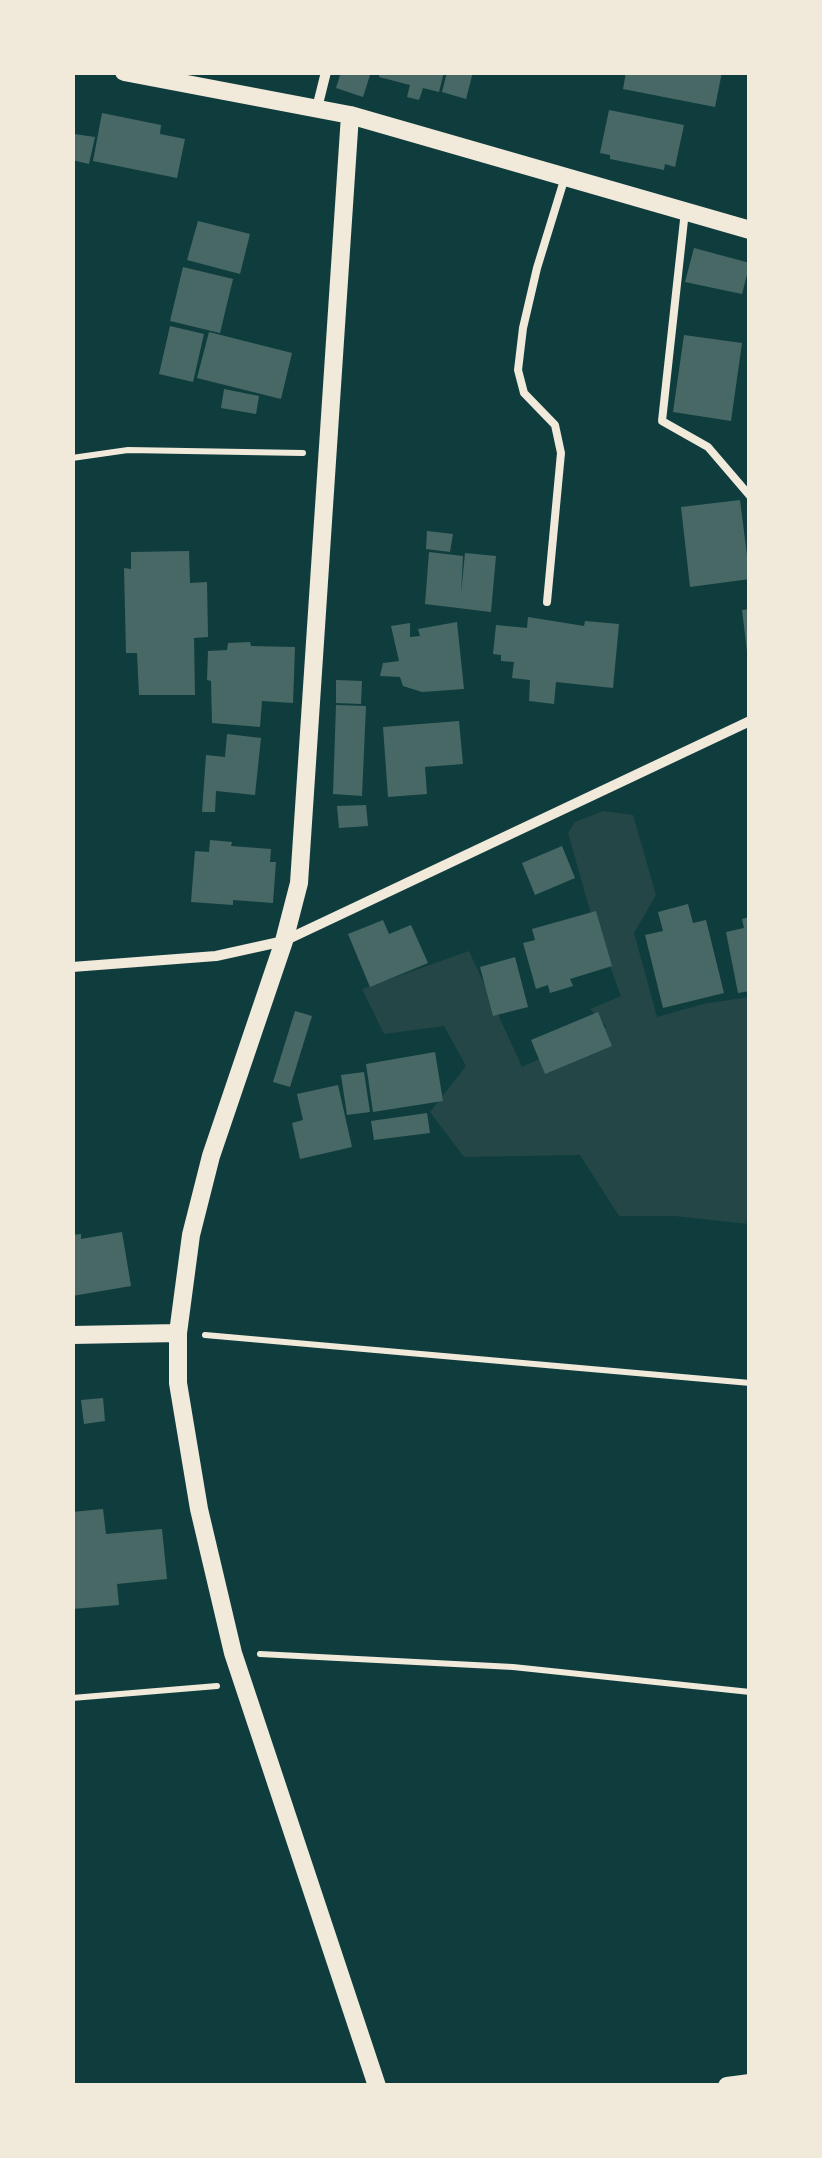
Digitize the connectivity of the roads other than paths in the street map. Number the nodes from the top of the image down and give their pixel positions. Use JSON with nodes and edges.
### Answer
{"nodes":[{"id":1,"x":124,"y":72,"type":"edge"},
{"id":2,"x":326,"y":72,"type":"edge"},
{"id":3,"x":317,"y":108,"type":"junction"},
{"id":4,"x":350,"y":116,"type":"junction"},
{"id":5,"x":564,"y":177,"type":"junction"},
{"id":6,"x":685,"y":211,"type":"junction"},
{"id":7,"x":750,"y":230,"type":"edge"},
{"id":8,"x":750,"y":496,"type":"edge"},
{"id":9,"x":546,"y":602,"type":"dead end"},
{"id":10,"x":750,"y":720,"type":"edge"},
{"id":11,"x":284,"y":941,"type":"junction"},
{"id":12,"x":72,"y":966,"type":"edge"},
{"id":13,"x":178,"y":1333,"type":"junction"},
{"id":14,"x":72,"y":1335,"type":"edge"},
{"id":15,"x":750,"y":2083,"type":"edge"},
{"id":16,"x":377,"y":2086,"type":"edge"},
{"id":17,"x":727,"y":2086,"type":"edge"}],
"edges":[{"from":1,"to":3,"type":"street"},
{"from":2,"to":3,"type":"street"},
{"from":3,"to":4,"type":"street"},
{"from":4,"to":5,"type":"street"},
{"from":4,"to":11,"type":"street"},
{"from":5,"to":6,"type":"street"},
{"from":5,"to":9,"type":"lane"},
{"from":6,"to":7,"type":"street"},
{"from":6,"to":8,"type":"lane"},
{"from":10,"to":11,"type":"street"},
{"from":11,"to":12,"type":"street"},
{"from":11,"to":13,"type":"street"},
{"from":13,"to":14,"type":"street"},
{"from":13,"to":16,"type":"street"},
{"from":15,"to":17,"type":"street"}]}
